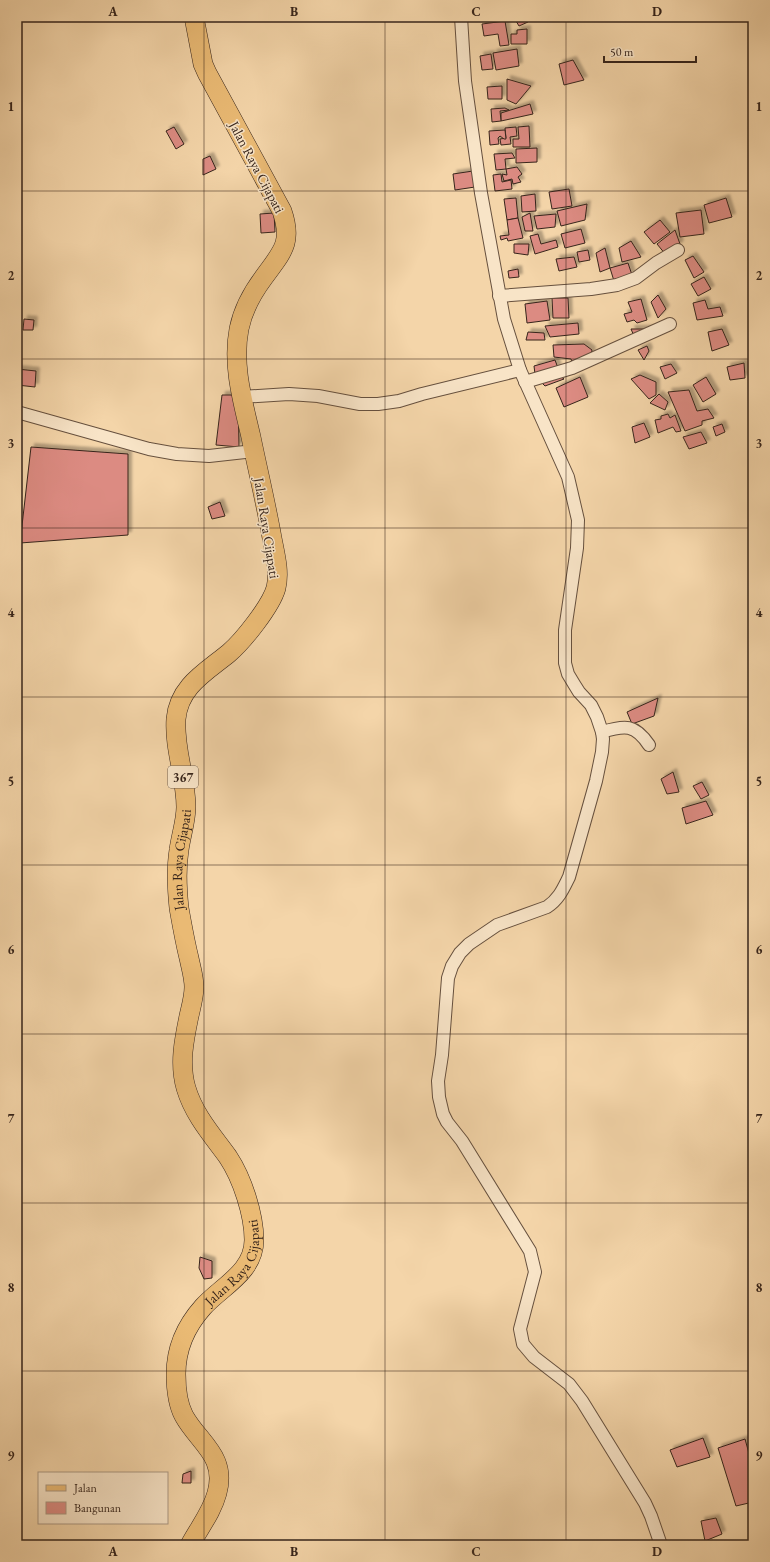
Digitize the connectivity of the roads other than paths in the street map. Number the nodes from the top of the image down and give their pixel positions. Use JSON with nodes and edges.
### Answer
{"nodes":[{"id":1,"x":194,"y":17,"type":"edge"},
{"id":2,"x":461,"y":17,"type":"edge"},
{"id":3,"x":678,"y":250,"type":"dead end"},
{"id":4,"x":499,"y":296,"type":"junction"},
{"id":5,"x":670,"y":324,"type":"dead end"},
{"id":6,"x":520,"y":370,"type":"junction"},
{"id":7,"x":525,"y":382,"type":"junction"},
{"id":8,"x":241,"y":397,"type":"junction"},
{"id":9,"x":17,"y":412,"type":"edge"},
{"id":10,"x":254,"y":451,"type":"junction"},
{"id":11,"x":602,"y":732,"type":"junction"},
{"id":12,"x":649,"y":745,"type":"dead end"},
{"id":13,"x":190,"y":1545,"type":"edge"},
{"id":14,"x":661,"y":1545,"type":"edge"}],
"edges":[{"from":1,"to":8,"type":"main road","name":"Jalan Raya Cijapati","number":"367"},
{"from":2,"to":4,"type":"street"},
{"from":3,"to":4,"type":"street"},
{"from":4,"to":6,"type":"street"},
{"from":5,"to":7,"type":"street"},
{"from":6,"to":7,"type":"street"},
{"from":6,"to":8,"type":"street"},
{"from":7,"to":11,"type":"street"},
{"from":8,"to":10,"type":"main road","name":"Jalan Raya Cijapati","number":"367"},
{"from":9,"to":10,"type":"street"},
{"from":10,"to":13,"type":"main road","name":"Jalan Raya Cijapati","number":"367"},
{"from":11,"to":12,"type":"street"},
{"from":11,"to":14,"type":"street"}]}
